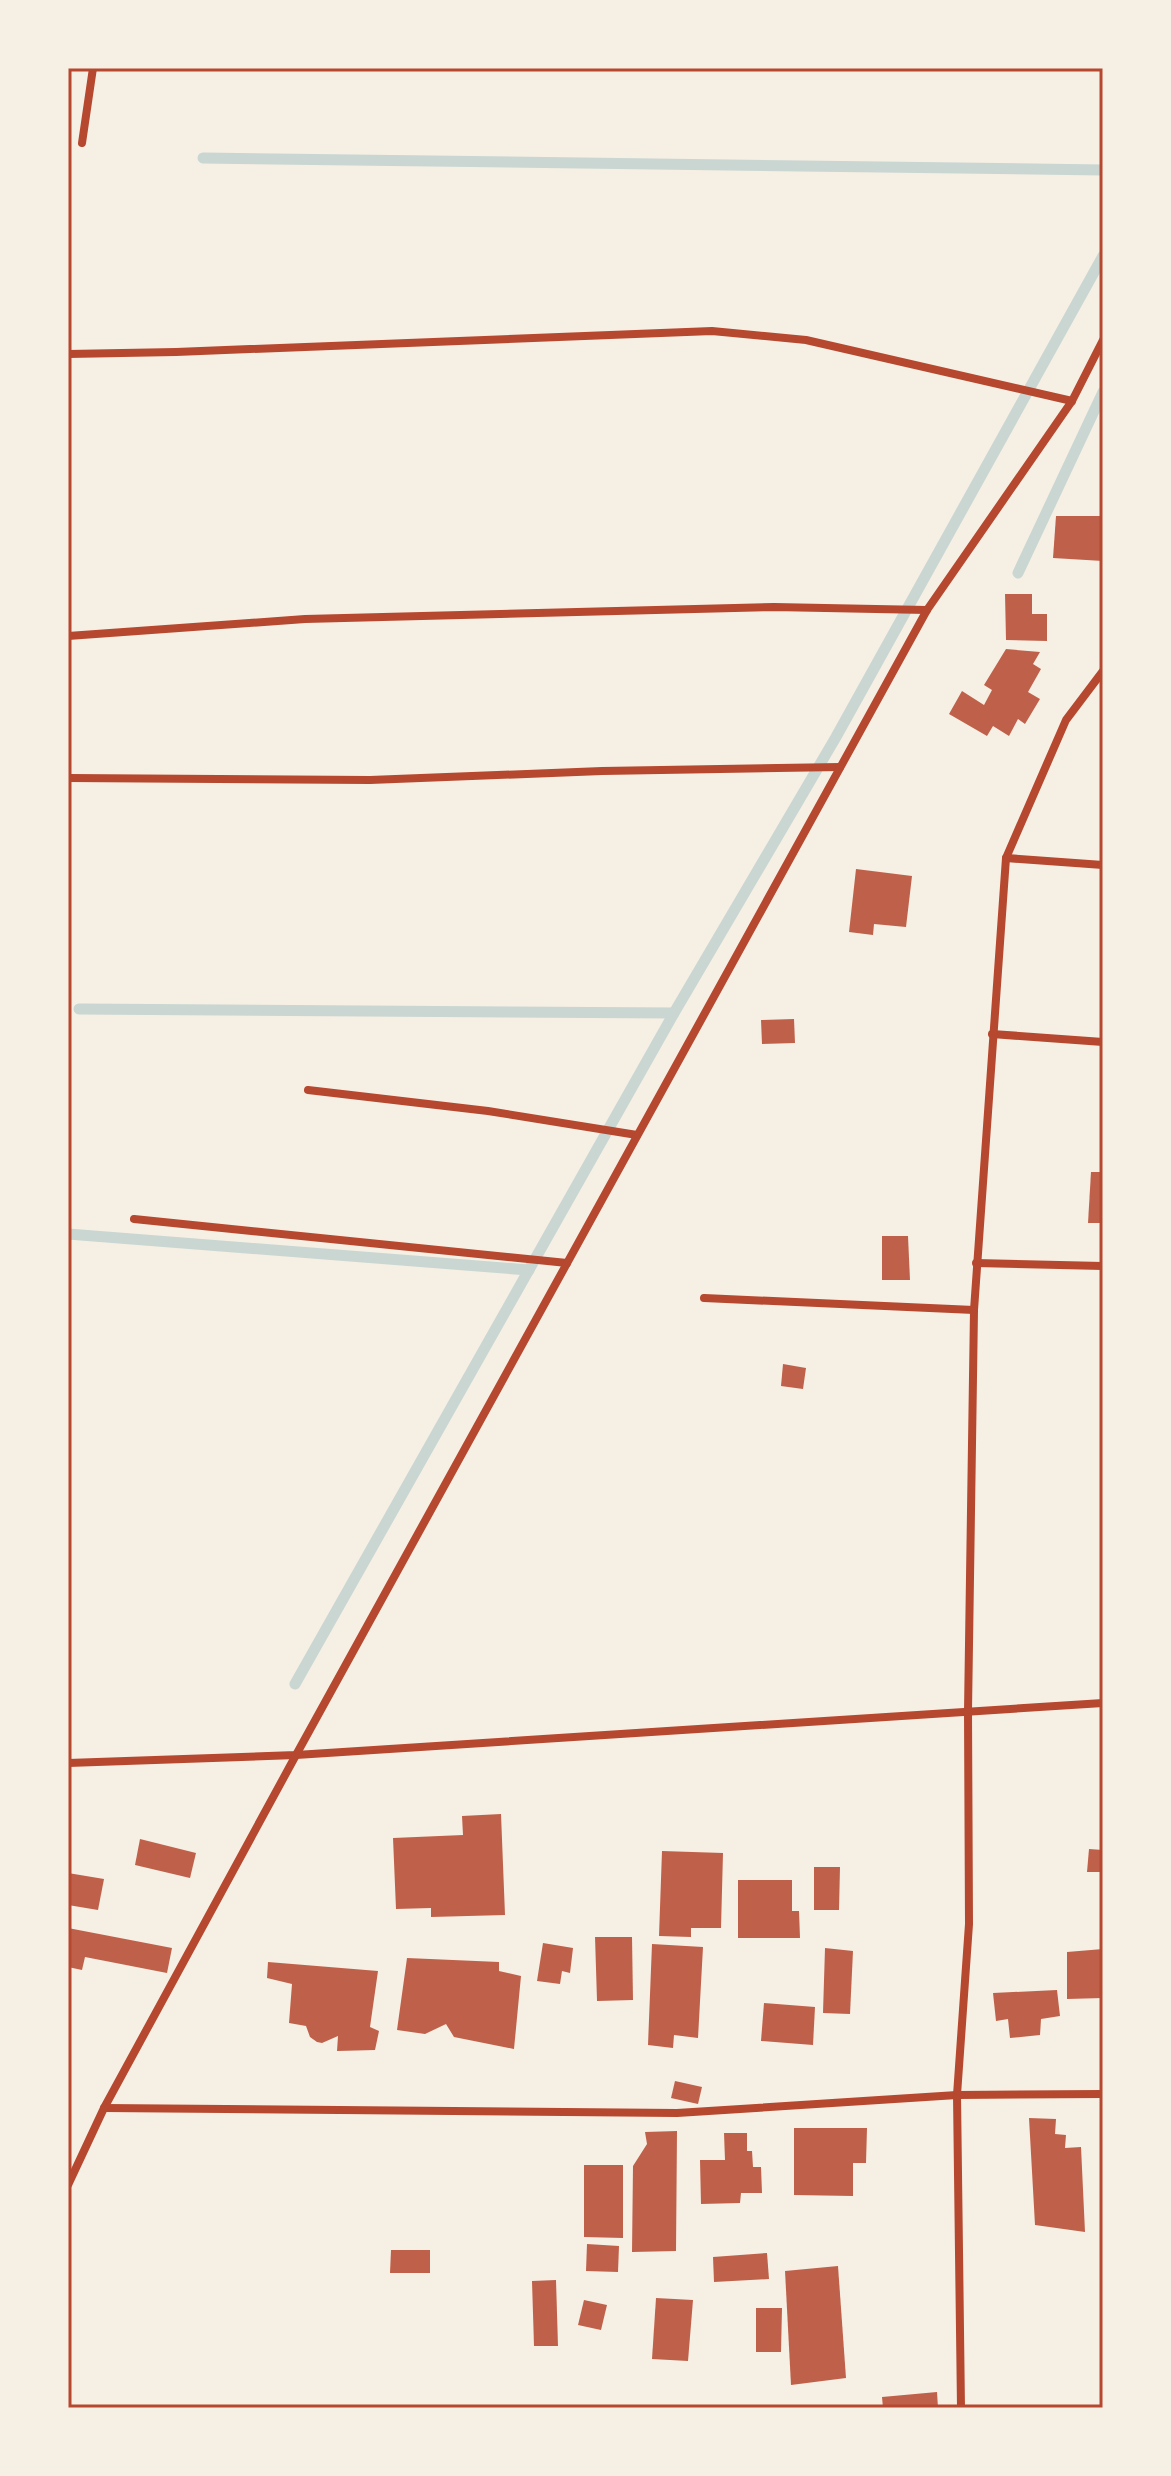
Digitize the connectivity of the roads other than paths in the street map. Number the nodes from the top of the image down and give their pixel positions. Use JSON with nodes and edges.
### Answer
{"nodes":[{"id":1,"x":93,"y":68,"type":"edge"},
{"id":2,"x":82,"y":143,"type":"dead end"},
{"id":3,"x":1103,"y":340,"type":"edge"},
{"id":4,"x":68,"y":354,"type":"edge"},
{"id":5,"x":1072,"y":401,"type":"junction"},
{"id":6,"x":927,"y":610,"type":"junction"},
{"id":7,"x":68,"y":636,"type":"edge"},
{"id":8,"x":1103,"y":671,"type":"edge"},
{"id":9,"x":840,"y":767,"type":"junction"},
{"id":10,"x":68,"y":778,"type":"edge"},
{"id":11,"x":1006,"y":858,"type":"junction"},
{"id":12,"x":1103,"y":865,"type":"edge"},
{"id":13,"x":992,"y":1034,"type":"junction"},
{"id":14,"x":1103,"y":1042,"type":"edge"},
{"id":15,"x":308,"y":1090,"type":"dead end"},
{"id":16,"x":637,"y":1135,"type":"junction"},
{"id":17,"x":134,"y":1219,"type":"dead end"},
{"id":18,"x":567,"y":1263,"type":"junction"},
{"id":19,"x":976,"y":1263,"type":"junction"},
{"id":20,"x":1103,"y":1266,"type":"edge"},
{"id":21,"x":704,"y":1298,"type":"dead end"},
{"id":22,"x":974,"y":1310,"type":"junction"},
{"id":23,"x":1103,"y":1703,"type":"edge"},
{"id":24,"x":968,"y":1711,"type":"junction"},
{"id":25,"x":296,"y":1755,"type":"junction"},
{"id":26,"x":68,"y":1763,"type":"edge"},
{"id":27,"x":1103,"y":2094,"type":"edge"},
{"id":28,"x":957,"y":2095,"type":"junction"},
{"id":29,"x":104,"y":2108,"type":"junction"},
{"id":30,"x":68,"y":2185,"type":"edge"},
{"id":31,"x":961,"y":2408,"type":"edge"}],
"edges":[{"from":1,"to":2,"type":"street"},
{"from":3,"to":5,"type":"street"},
{"from":4,"to":5,"type":"street"},
{"from":5,"to":6,"type":"street"},
{"from":6,"to":7,"type":"street"},
{"from":6,"to":9,"type":"street"},
{"from":8,"to":11,"type":"street"},
{"from":9,"to":10,"type":"street"},
{"from":9,"to":16,"type":"street"},
{"from":11,"to":12,"type":"street"},
{"from":11,"to":13,"type":"street"},
{"from":13,"to":14,"type":"street"},
{"from":13,"to":19,"type":"street"},
{"from":15,"to":16,"type":"street"},
{"from":16,"to":18,"type":"street"},
{"from":17,"to":18,"type":"street"},
{"from":18,"to":25,"type":"street"},
{"from":19,"to":20,"type":"street"},
{"from":19,"to":22,"type":"street"},
{"from":21,"to":22,"type":"street"},
{"from":22,"to":24,"type":"street"},
{"from":23,"to":24,"type":"street"},
{"from":24,"to":25,"type":"street"},
{"from":24,"to":28,"type":"street"},
{"from":25,"to":26,"type":"street"},
{"from":25,"to":29,"type":"street"},
{"from":27,"to":28,"type":"street"},
{"from":28,"to":29,"type":"street"},
{"from":28,"to":31,"type":"street"},
{"from":29,"to":30,"type":"street"}]}
